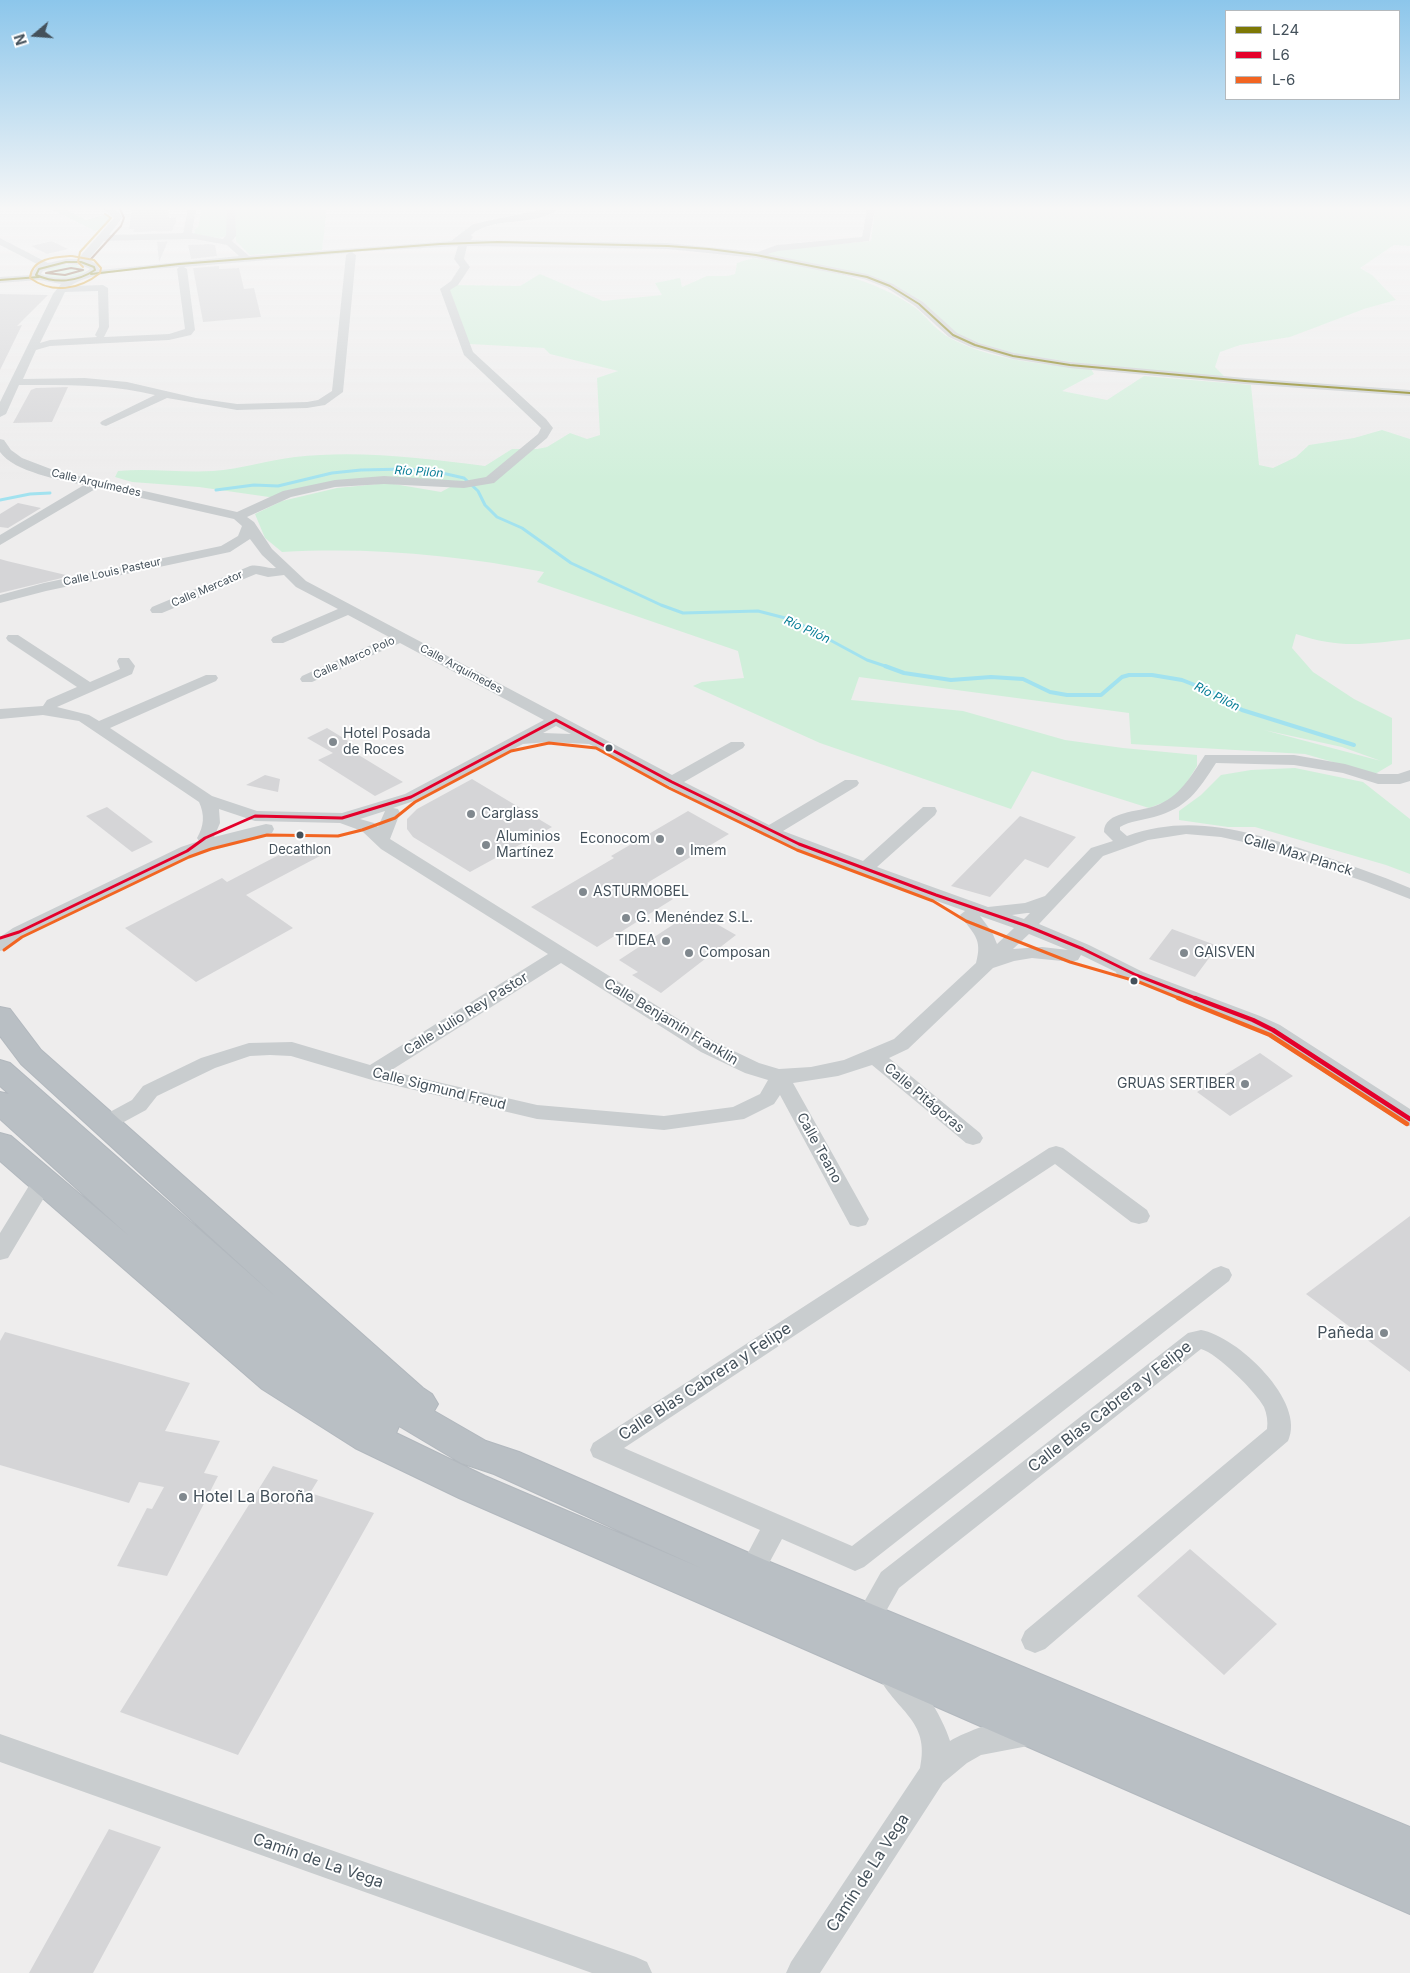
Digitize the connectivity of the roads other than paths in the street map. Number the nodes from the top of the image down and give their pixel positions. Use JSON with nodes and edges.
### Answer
{"nodes":[{"id":1,"x":56,"y":301,"type":"edge"},
{"id":2,"x":103,"y":301,"type":"edge"},
{"id":3,"x":186,"y":301,"type":"edge"},
{"id":4,"x":346,"y":301,"type":"edge"},
{"id":5,"x":448,"y":301,"type":"edge"},
{"id":6,"x":914,"y":301,"type":"edge"},
{"id":7,"x":100,"y":335,"type":"dead end"},
{"id":8,"x":34,"y":344,"type":"junction"},
{"id":9,"x":36,"y":381,"type":"junction"},
{"id":10,"x":16,"y":383,"type":"junction"},
{"id":11,"x":1410,"y":393,"type":"edge"},
{"id":12,"x":166,"y":394,"type":"junction"},
{"id":13,"x":0,"y":414,"type":"edge"},
{"id":14,"x":106,"y":423,"type":"dead end"},
{"id":15,"x":0,"y":443,"type":"edge"},
{"id":16,"x":96,"y":483,"type":"junction"},
{"id":17,"x":480,"y":483,"type":"joint"},
{"id":18,"x":238,"y":516,"type":"junction"},
{"id":19,"x":249,"y":525,"type":"junction"},
{"id":20,"x":0,"y":541,"type":"edge"},
{"id":21,"x":225,"y":549,"type":"junction"},
{"id":22,"x":267,"y":552,"type":"junction"},
{"id":23,"x":286,"y":571,"type":"junction"},
{"id":24,"x":0,"y":599,"type":"edge"},
{"id":25,"x":157,"y":610,"type":"dead end"},
{"id":26,"x":348,"y":610,"type":"junction"},
{"id":27,"x":401,"y":637,"type":"junction"},
{"id":28,"x":13,"y":638,"type":"dead end"},
{"id":29,"x":278,"y":640,"type":"dead end"},
{"id":30,"x":124,"y":661,"type":"dead end"},
{"id":31,"x":211,"y":678,"type":"dead end"},
{"id":32,"x":306,"y":679,"type":"dead end"},
{"id":33,"x":88,"y":687,"type":"junction"},
{"id":34,"x":512,"y":696,"type":"junction"},
{"id":35,"x":48,"y":709,"type":"junction"},
{"id":36,"x":0,"y":714,"type":"edge"},
{"id":37,"x":556,"y":720,"type":"junction"},
{"id":38,"x":99,"y":727,"type":"junction"},
{"id":39,"x":598,"y":742,"type":"junction"},
{"id":40,"x":509,"y":745,"type":"junction"},
{"id":41,"x":737,"y":745,"type":"dead end"},
{"id":42,"x":1410,"y":775,"type":"edge"},
{"id":43,"x":672,"y":782,"type":"junction"},
{"id":44,"x":851,"y":783,"type":"dead end"},
{"id":45,"x":208,"y":802,"type":"junction"},
{"id":46,"x":393,"y":808,"type":"junction"},
{"id":47,"x":929,"y":811,"type":"dead end"},
{"id":48,"x":245,"y":817,"type":"junction"},
{"id":49,"x":340,"y":824,"type":"junction"},
{"id":50,"x":360,"y":824,"type":"junction"},
{"id":51,"x":266,"y":829,"type":"junction"},
{"id":52,"x":770,"y":832,"type":"junction"},
{"id":53,"x":207,"y":840,"type":"junction"},
{"id":54,"x":381,"y":841,"type":"junction"},
{"id":55,"x":1124,"y":841,"type":"junction"},
{"id":56,"x":864,"y":869,"type":"junction"},
{"id":57,"x":1410,"y":894,"type":"edge"},
{"id":58,"x":1056,"y":897,"type":"junction"},
{"id":59,"x":942,"y":900,"type":"junction"},
{"id":60,"x":973,"y":912,"type":"junction"},
{"id":61,"x":1023,"y":930,"type":"junction"},
{"id":62,"x":19,"y":932,"type":"junction"},
{"id":63,"x":0,"y":938,"type":"edge"},
{"id":64,"x":0,"y":945,"type":"edge"},
{"id":65,"x":1078,"y":953,"type":"junction"},
{"id":66,"x":560,"y":954,"type":"junction"},
{"id":67,"x":1106,"y":961,"type":"junction"},
{"id":68,"x":985,"y":965,"type":"junction"},
{"id":69,"x":1136,"y":975,"type":"junction"},
{"id":70,"x":0,"y":1016,"type":"edge"},
{"id":71,"x":876,"y":1057,"type":"junction"},
{"id":72,"x":0,"y":1070,"type":"edge"},
{"id":73,"x":372,"y":1073,"type":"junction"},
{"id":74,"x":780,"y":1077,"type":"junction"},
{"id":75,"x":0,"y":1102,"type":"edge"},
{"id":76,"x":1410,"y":1119,"type":"edge"},
{"id":77,"x":104,"y":1124,"type":"junction"},
{"id":78,"x":973,"y":1138,"type":"dead end"},
{"id":79,"x":0,"y":1144,"type":"edge"},
{"id":80,"x":43,"y":1181,"type":"junction"},
{"id":81,"x":1139,"y":1216,"type":"dead end"},
{"id":82,"x":858,"y":1219,"type":"dead end"},
{"id":83,"x":0,"y":1252,"type":"edge"},
{"id":84,"x":1221,"y":1275,"type":"dead end"},
{"id":85,"x":506,"y":1463,"type":"junction"},
{"id":86,"x":472,"y":1487,"type":"junction"},
{"id":87,"x":776,"y":1525,"type":"junction"},
{"id":88,"x":751,"y":1572,"type":"junction"},
{"id":89,"x":867,"y":1620,"type":"junction"},
{"id":90,"x":1035,"y":1640,"type":"dead end"},
{"id":91,"x":885,"y":1665,"type":"junction"},
{"id":92,"x":1036,"y":1731,"type":"junction"},
{"id":93,"x":0,"y":1748,"type":"edge"},
{"id":94,"x":933,"y":1773,"type":"junction"},
{"id":95,"x":1410,"y":1850,"type":"edge"},
{"id":96,"x":1410,"y":1892,"type":"edge"},
{"id":97,"x":636,"y":1973,"type":"edge"},
{"id":98,"x":802,"y":1973,"type":"edge"}],
"edges":[{"from":1,"to":8,"type":"street"},
{"from":2,"to":7,"type":"street"},
{"from":3,"to":8,"type":"street"},
{"from":4,"to":12,"type":"street"},
{"from":5,"to":17,"type":"street"},
{"from":6,"to":11,"type":"street"},
{"from":8,"to":10,"type":"street"},
{"from":9,"to":10,"type":"street"},
{"from":9,"to":10,"type":"street"},
{"from":9,"to":12,"type":"street"},
{"from":10,"to":13,"type":"street"},
{"from":12,"to":14,"type":"street"},
{"from":15,"to":16,"type":"street","name":"Calle Arquímedes"},
{"from":16,"to":18,"type":"street","name":"Calle Arquímedes"},
{"from":16,"to":20,"type":"street"},
{"from":17,"to":18,"type":"street"},
{"from":18,"to":19,"type":"street","name":"Calle Arquímedes"},
{"from":19,"to":21,"type":"street"},
{"from":19,"to":22,"type":"street","name":"Calle Arquímedes"},
{"from":21,"to":22,"type":"street"},
{"from":21,"to":24,"type":"street","name":"Calle Louis Pasteur"},
{"from":22,"to":23,"type":"street","name":"Calle Arquímedes"},
{"from":23,"to":25,"type":"street","name":"Calle Mercator"},
{"from":23,"to":26,"type":"street","name":"Calle Arquímedes"},
{"from":26,"to":27,"type":"street","name":"Calle Arquímedes"},
{"from":26,"to":29,"type":"street"},
{"from":27,"to":32,"type":"street","name":"Calle Marco Polo"},
{"from":27,"to":34,"type":"street","name":"Calle Arquímedes"},
{"from":28,"to":33,"type":"street"},
{"from":30,"to":33,"type":"street"},
{"from":31,"to":38,"type":"street"},
{"from":33,"to":35,"type":"street"},
{"from":34,"to":37,"type":"street","name":"Calle Arquímedes"},
{"from":34,"to":40,"type":"street"},
{"from":35,"to":36,"type":"street"},
{"from":35,"to":38,"type":"street"},
{"from":37,"to":39,"type":"street","name":"Calle Arquímedes"},
{"from":37,"to":40,"type":"street"},
{"from":38,"to":45,"type":"street"},
{"from":39,"to":40,"type":"street"},
{"from":39,"to":43,"type":"street","name":"Calle Arquímedes"},
{"from":40,"to":46,"type":"street"},
{"from":41,"to":43,"type":"street"},
{"from":42,"to":55,"type":"street"},
{"from":43,"to":52,"type":"street","name":"Calle Arquímedes"},
{"from":44,"to":52,"type":"street"},
{"from":45,"to":48,"type":"street"},
{"from":45,"to":53,"type":"street"},
{"from":46,"to":49,"type":"street"},
{"from":46,"to":50,"type":"street"},
{"from":46,"to":54,"type":"street"},
{"from":47,"to":56,"type":"street"},
{"from":48,"to":49,"type":"street"},
{"from":48,"to":51,"type":"street"},
{"from":48,"to":53,"type":"street"},
{"from":49,"to":50,"type":"street"},
{"from":49,"to":51,"type":"street"},
{"from":49,"to":54,"type":"street","name":"Calle Benjamín Franklin"},
{"from":50,"to":54,"type":"street","name":"Calle Benjamín Franklin"},
{"from":51,"to":53,"type":"street"},
{"from":52,"to":56,"type":"street","name":"Calle Arquímedes"},
{"from":53,"to":62,"type":"street"},
{"from":54,"to":66,"type":"street","name":"Calle Benjamín Franklin"},
{"from":55,"to":57,"type":"street","name":"Calle Max Planck"},
{"from":55,"to":58,"type":"street","name":"Calle Max Planck"},
{"from":56,"to":59,"type":"street","name":"Calle Arquímedes"},
{"from":58,"to":60,"type":"street","name":"Calle Max Planck"},
{"from":58,"to":61,"type":"street","name":"Calle Max Planck"},
{"from":58,"to":65,"type":"street"},
{"from":59,"to":60,"type":"street","name":"Calle Arquímedes"},
{"from":59,"to":61,"type":"street","name":"Calle Arquímedes"},
{"from":60,"to":61,"type":"street","name":"Calle Arquímedes"},
{"from":60,"to":68,"type":"street"},
{"from":61,"to":65,"type":"street","name":"Calle Arquímedes"},
{"from":61,"to":67,"type":"street","name":"Calle Arquímedes"},
{"from":61,"to":68,"type":"street","name":"Calle Benjamín Franklin"},
{"from":62,"to":63,"type":"street"},
{"from":62,"to":64,"type":"street"},
{"from":65,"to":67,"type":"street","name":"Calle Arquímedes"},
{"from":65,"to":68,"type":"street","name":"Calle Benjamín Franklin"},
{"from":65,"to":69,"type":"street","name":"Calle Arquímedes"},
{"from":66,"to":73,"type":"street","name":"Calle Julio Rey Pastor"},
{"from":66,"to":74,"type":"street","name":"Calle Benjamín Franklin"},
{"from":67,"to":69,"type":"street","name":"Calle Arquímedes"},
{"from":68,"to":71,"type":"street","name":"Calle Benjamín Franklin"},
{"from":69,"to":76,"type":"street","name":"Calle Arquímedes"},
{"from":70,"to":77,"type":"highway"},
{"from":71,"to":74,"type":"street","name":"Calle Benjamín Franklin"},
{"from":71,"to":78,"type":"street","name":"Calle Pitágoras"},
{"from":72,"to":85,"type":"highway"},
{"from":73,"to":74,"type":"street","name":"Calle Sigmund Freud"},
{"from":73,"to":77,"type":"street","name":"Calle Sigmund Freud"},
{"from":74,"to":82,"type":"street","name":"Calle Teano"},
{"from":75,"to":86,"type":"highway"},
{"from":77,"to":85,"type":"highway"},
{"from":79,"to":80,"type":"highway"},
{"from":80,"to":83,"type":"street"},
{"from":80,"to":86,"type":"highway"},
{"from":81,"to":87,"type":"street","name":"Calle Blas Cabrera y Felipe"},
{"from":84,"to":87,"type":"street","name":"Calle Blas Cabrera y Felipe"},
{"from":85,"to":88,"type":"highway"},
{"from":86,"to":91,"type":"highway"},
{"from":87,"to":88,"type":"street"},
{"from":88,"to":89,"type":"highway"},
{"from":89,"to":90,"type":"street","name":"Calle Blas Cabrera y Felipe"},
{"from":89,"to":95,"type":"highway"},
{"from":91,"to":92,"type":"highway"},
{"from":91,"to":94,"type":"street","name":"Camín de La Vega"},
{"from":92,"to":94,"type":"street","name":"Camín de La Vega"},
{"from":92,"to":96,"type":"highway"},
{"from":93,"to":97,"type":"street","name":"Camín de La Vega"},
{"from":94,"to":98,"type":"street","name":"Camín de La Vega"}]}
